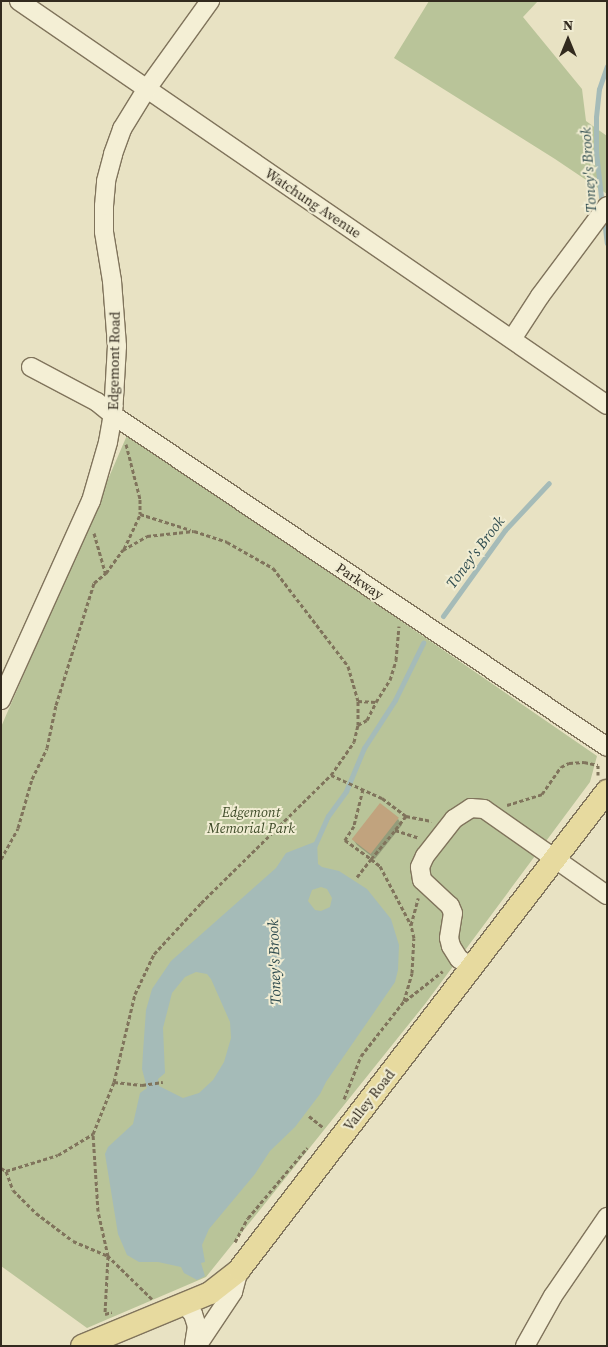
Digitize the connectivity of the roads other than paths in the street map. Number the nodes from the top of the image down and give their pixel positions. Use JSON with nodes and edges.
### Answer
{"nodes":[{"id":1,"x":19,"y":1,"type":"edge"},
{"id":2,"x":210,"y":1,"type":"edge"},
{"id":3,"x":146,"y":90,"type":"junction"},
{"id":4,"x":604,"y":210,"type":"edge"},
{"id":5,"x":512,"y":339,"type":"junction"},
{"id":6,"x":31,"y":367,"type":"dead end"},
{"id":7,"x":607,"y":405,"type":"edge"},
{"id":8,"x":113,"y":415,"type":"junction"},
{"id":9,"x":1,"y":700,"type":"edge"},
{"id":10,"x":607,"y":747,"type":"edge"},
{"id":11,"x":607,"y":791,"type":"edge"},
{"id":12,"x":554,"y":859,"type":"junction"},
{"id":13,"x":607,"y":895,"type":"edge"},
{"id":14,"x":472,"y":967,"type":"junction"},
{"id":15,"x":607,"y":1217,"type":"edge"},
{"id":16,"x":239,"y":1270,"type":"junction"},
{"id":17,"x":185,"y":1305,"type":"junction"},
{"id":18,"x":82,"y":1346,"type":"edge"},
{"id":19,"x":196,"y":1346,"type":"edge"},
{"id":20,"x":525,"y":1346,"type":"edge"}],
"edges":[{"from":1,"to":3,"type":"street","name":"Watchung Avenue"},
{"from":2,"to":3,"type":"street","name":"Edgemont Road"},
{"from":3,"to":5,"type":"street","name":"Watchung Avenue"},
{"from":3,"to":8,"type":"street","name":"Edgemont Road"},
{"from":4,"to":5,"type":"street"},
{"from":5,"to":7,"type":"street","name":"Watchung Avenue"},
{"from":6,"to":8,"type":"street","name":"Parkway"},
{"from":8,"to":9,"type":"street","name":"Edgemont Road"},
{"from":8,"to":10,"type":"street","name":"Parkway"},
{"from":11,"to":12,"type":"main road","name":"Valley Road"},
{"from":12,"to":13,"type":"street"},
{"from":12,"to":14,"type":"main road","name":"Valley Road"},
{"from":12,"to":14,"type":"street"},
{"from":14,"to":16,"type":"main road","name":"Valley Road"},
{"from":15,"to":20,"type":"street"},
{"from":16,"to":17,"type":"main road","name":"Valley Road"},
{"from":16,"to":19,"type":"street"},
{"from":17,"to":18,"type":"main road","name":"Valley Road"},
{"from":17,"to":19,"type":"street"}]}
